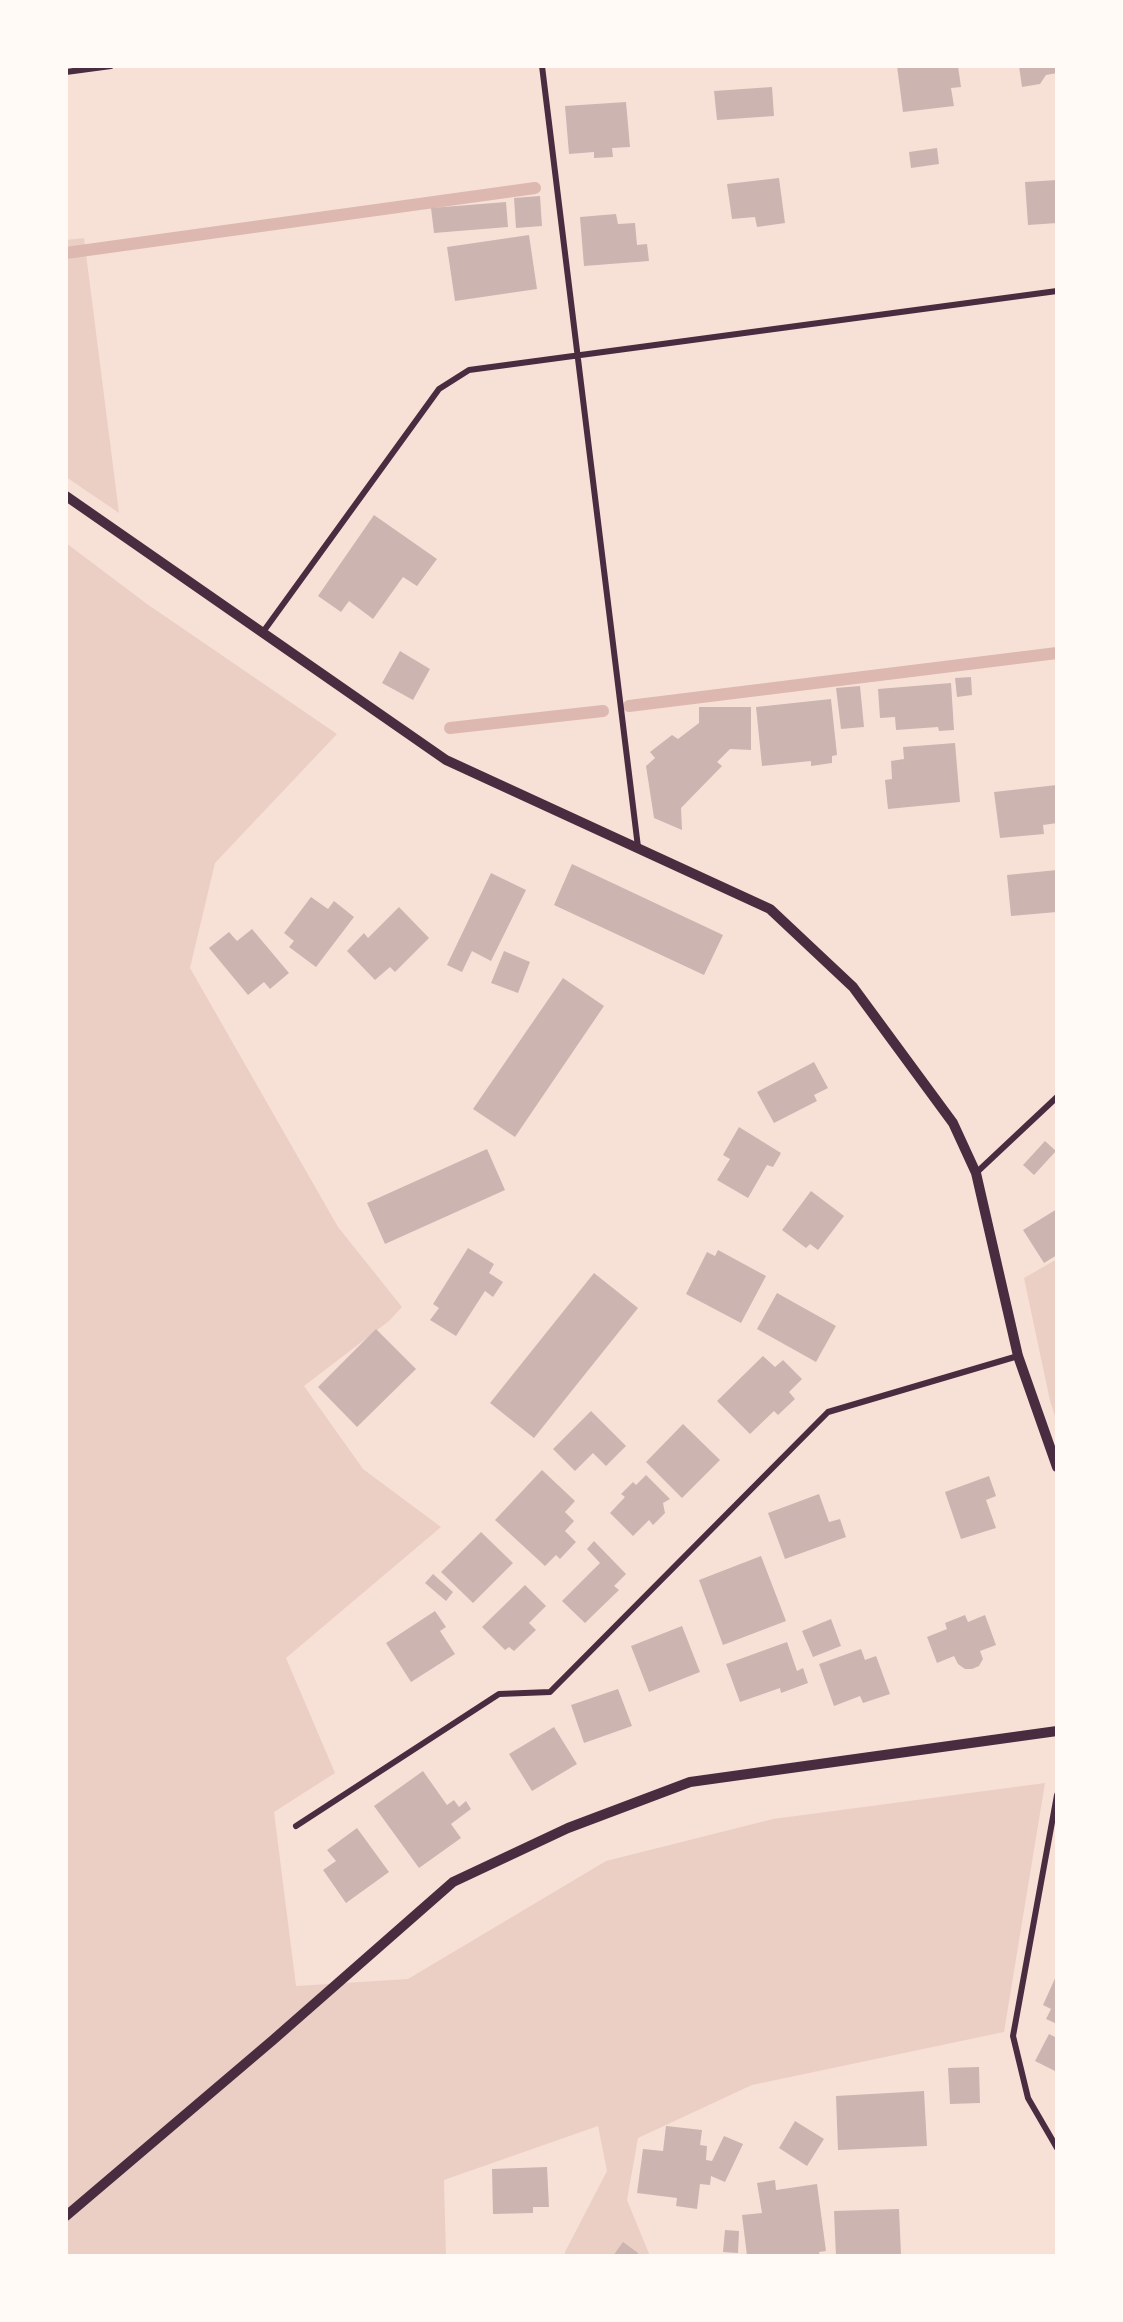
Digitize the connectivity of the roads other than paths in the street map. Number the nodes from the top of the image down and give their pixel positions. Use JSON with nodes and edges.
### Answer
{"nodes":[{"id":1,"x":111,"y":66,"type":"edge"},
{"id":2,"x":542,"y":66,"type":"edge"},
{"id":3,"x":66,"y":72,"type":"edge"},
{"id":4,"x":1057,"y":291,"type":"edge"},
{"id":5,"x":576,"y":356,"type":"junction"},
{"id":6,"x":66,"y":496,"type":"edge"},
{"id":7,"x":263,"y":632,"type":"junction"},
{"id":8,"x":638,"y":847,"type":"junction"},
{"id":9,"x":1057,"y":1097,"type":"edge"},
{"id":10,"x":976,"y":1173,"type":"junction"},
{"id":11,"x":1018,"y":1356,"type":"junction"},
{"id":12,"x":1057,"y":1467,"type":"edge"},
{"id":13,"x":1057,"y":1731,"type":"edge"},
{"id":14,"x":1057,"y":1795,"type":"edge"},
{"id":15,"x":297,"y":1826,"type":"dead end"},
{"id":16,"x":1057,"y":2148,"type":"edge"},
{"id":17,"x":66,"y":2216,"type":"edge"}],
"edges":[{"from":1,"to":3,"type":"street"},
{"from":2,"to":5,"type":"street"},
{"from":4,"to":5,"type":"street"},
{"from":5,"to":7,"type":"street"},
{"from":5,"to":8,"type":"street"},
{"from":6,"to":7,"type":"street"},
{"from":7,"to":8,"type":"street"},
{"from":8,"to":10,"type":"street"},
{"from":9,"to":10,"type":"street"},
{"from":10,"to":11,"type":"street"},
{"from":11,"to":12,"type":"street"},
{"from":11,"to":15,"type":"street"},
{"from":13,"to":17,"type":"street"},
{"from":14,"to":16,"type":"street"}]}
